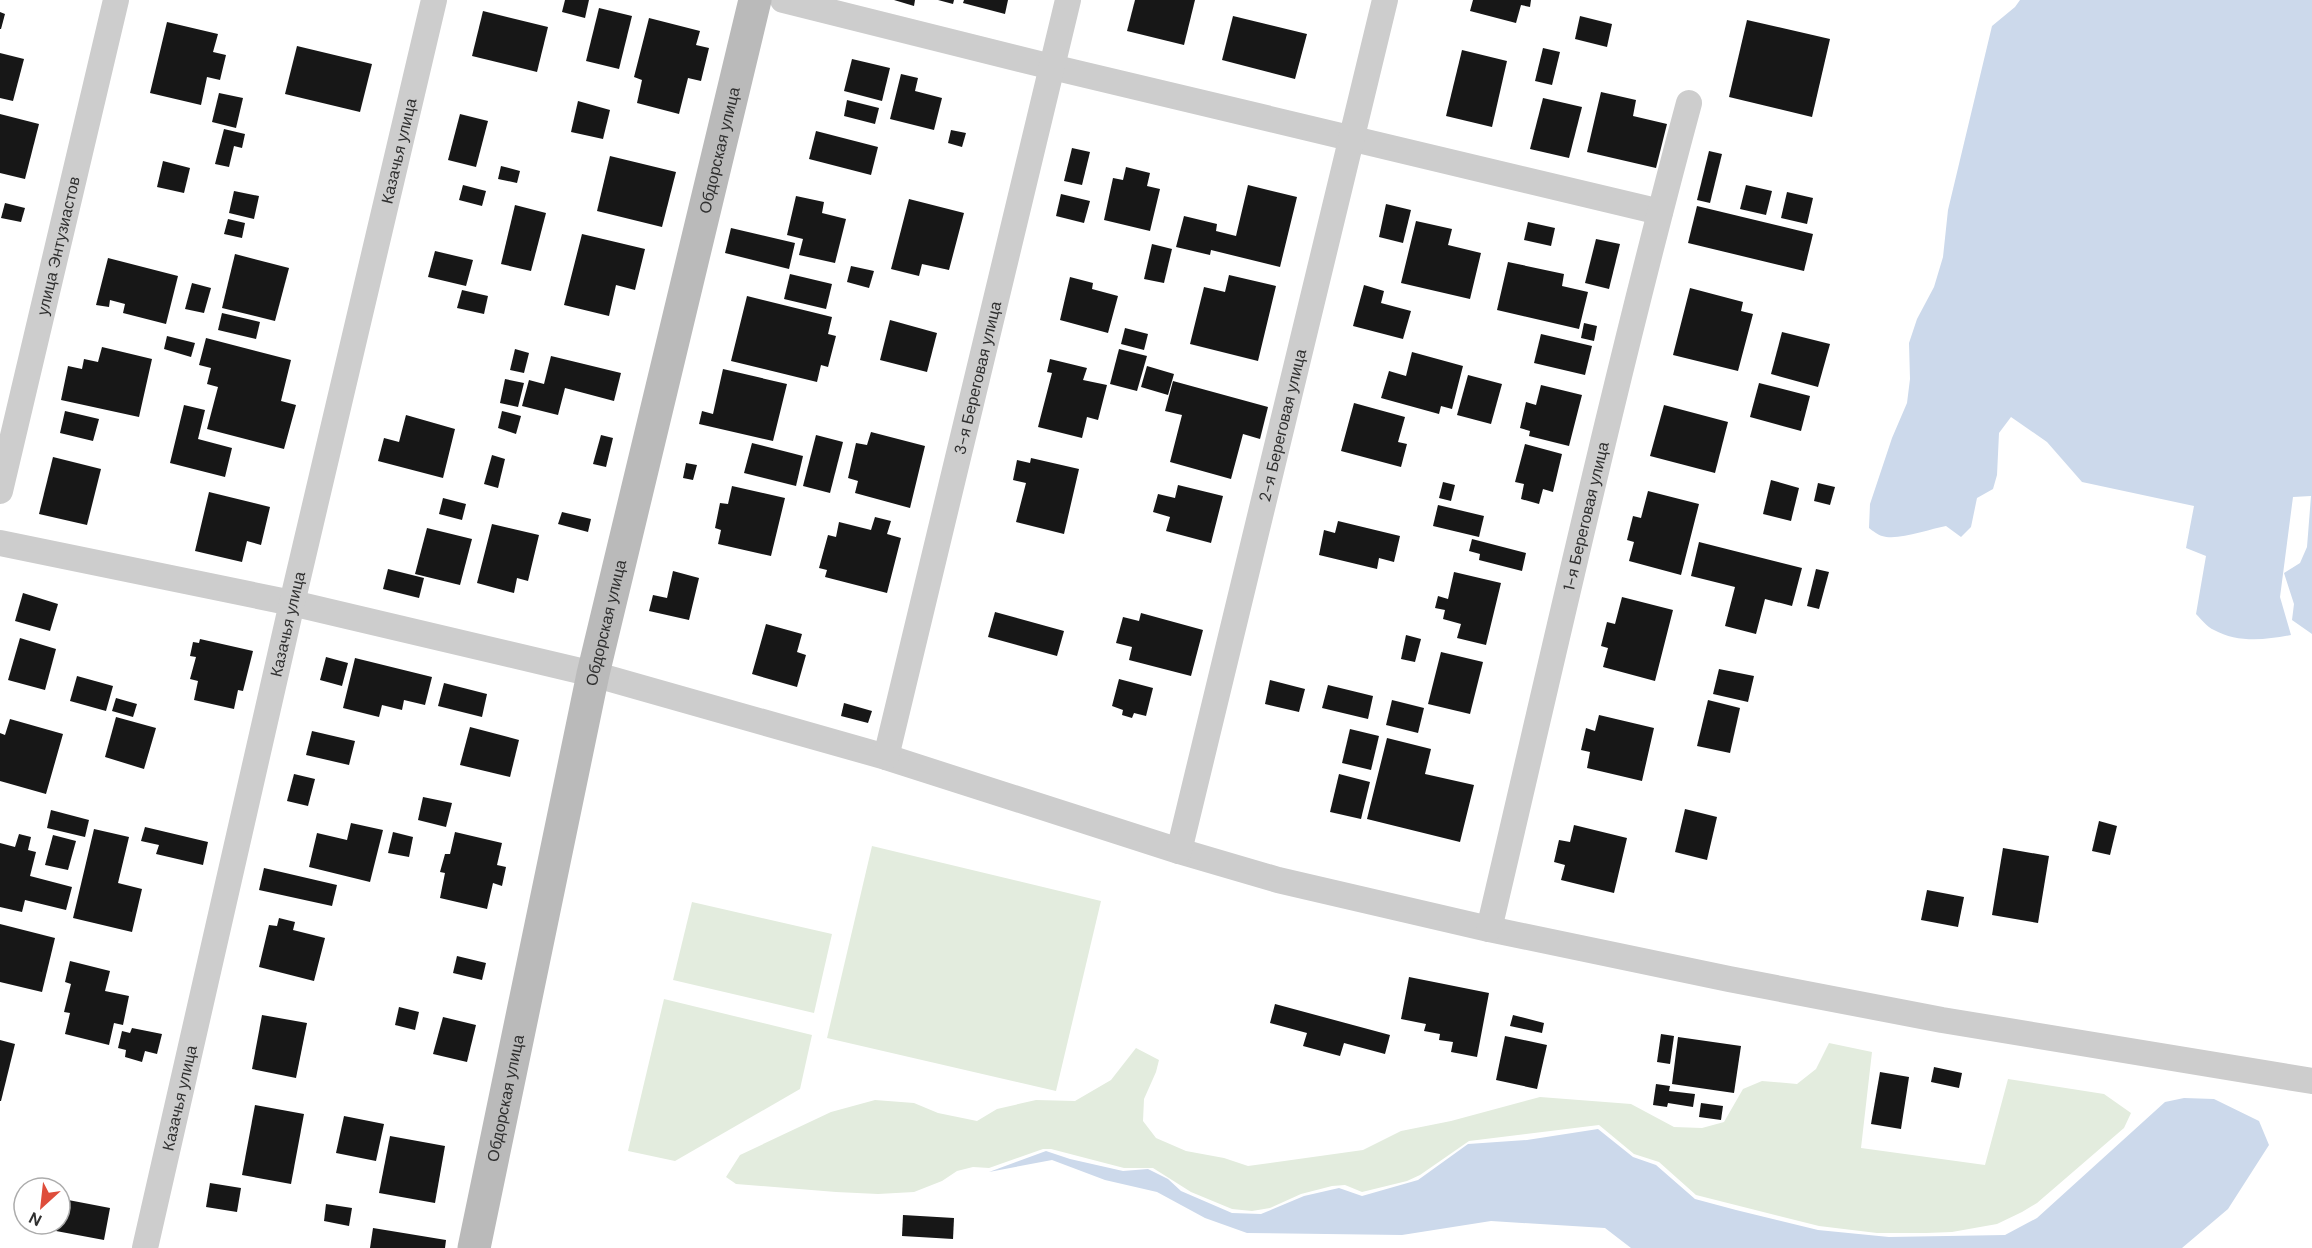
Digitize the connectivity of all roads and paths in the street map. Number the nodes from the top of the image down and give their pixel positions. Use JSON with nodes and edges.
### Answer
{"nodes":[{"id":1,"x":116,"y":0,"type":"edge"},
{"id":2,"x":434,"y":0,"type":"edge"},
{"id":3,"x":755,"y":0,"type":"edge"},
{"id":4,"x":783,"y":0,"type":"edge"},
{"id":5,"x":1068,"y":0,"type":"edge"},
{"id":6,"x":1385,"y":0,"type":"edge"},
{"id":7,"x":1052,"y":67,"type":"junction"},
{"id":8,"x":1689,"y":103,"type":"dead end"},
{"id":9,"x":1351,"y":138,"type":"junction"},
{"id":10,"x":1660,"y":212,"type":"junction"},
{"id":11,"x":0,"y":491,"type":"edge"},
{"id":12,"x":0,"y":543,"type":"edge"},
{"id":13,"x":292,"y":603,"type":"junction"},
{"id":14,"x":593,"y":675,"type":"junction"},
{"id":15,"x":886,"y":757,"type":"junction"},
{"id":16,"x":1179,"y":851,"type":"junction"},
{"id":17,"x":1489,"y":929,"type":"junction"},
{"id":18,"x":2312,"y":1082,"type":"edge"},
{"id":19,"x":145,"y":1248,"type":"edge"},
{"id":20,"x":474,"y":1248,"type":"edge"}],
"edges":[{"from":1,"to":11,"type":"street","name":"улица Энтузиастов"},
{"from":2,"to":13,"type":"street","name":"Казачья улица"},
{"from":3,"to":14,"type":"street","name":"Обдорская улица"},
{"from":4,"to":7,"type":"street"},
{"from":5,"to":7,"type":"street","name":"3-я Береговая улица"},
{"from":6,"to":9,"type":"street","name":"2-я Береговая улица"},
{"from":7,"to":9,"type":"street"},
{"from":7,"to":15,"type":"street","name":"3-я Береговая улица"},
{"from":8,"to":10,"type":"street","name":"1-я Береговая улица"},
{"from":9,"to":10,"type":"street"},
{"from":9,"to":16,"type":"street","name":"2-я Береговая улица"},
{"from":10,"to":17,"type":"street","name":"1-я Береговая улица"},
{"from":12,"to":13,"type":"street"},
{"from":13,"to":14,"type":"street"},
{"from":13,"to":19,"type":"street","name":"Казачья улица"},
{"from":14,"to":15,"type":"street"},
{"from":14,"to":20,"type":"street","name":"Обдорская улица"},
{"from":15,"to":16,"type":"street"},
{"from":16,"to":17,"type":"street"},
{"from":17,"to":18,"type":"street"}]}
